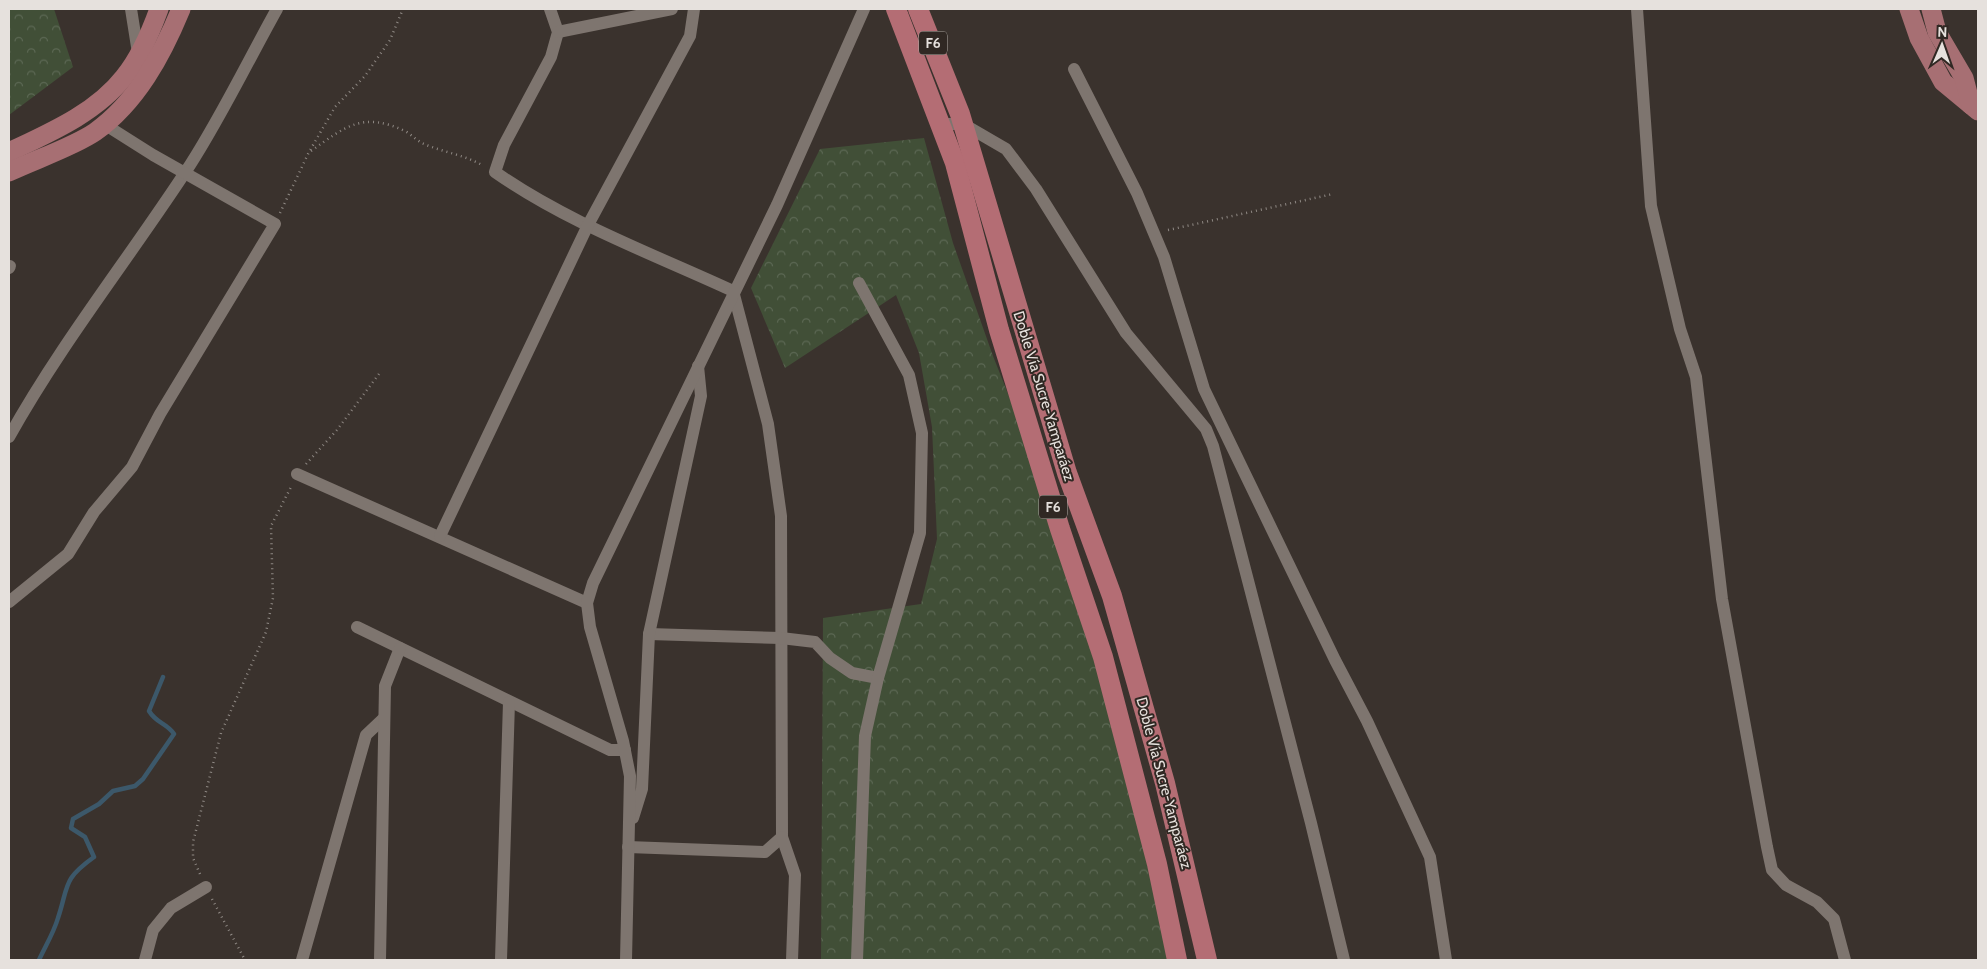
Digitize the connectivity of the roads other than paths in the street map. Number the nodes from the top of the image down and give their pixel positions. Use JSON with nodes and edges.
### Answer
{"nodes":[{"id":1,"x":131,"y":9,"type":"edge"},
{"id":2,"x":159,"y":9,"type":"edge"},
{"id":3,"x":181,"y":9,"type":"edge"},
{"id":4,"x":277,"y":9,"type":"edge"},
{"id":5,"x":550,"y":9,"type":"edge"},
{"id":6,"x":672,"y":9,"type":"edge"},
{"id":7,"x":694,"y":9,"type":"edge"},
{"id":8,"x":864,"y":9,"type":"edge"},
{"id":9,"x":896,"y":9,"type":"edge"},
{"id":10,"x":918,"y":9,"type":"edge"},
{"id":11,"x":1637,"y":9,"type":"edge"},
{"id":12,"x":1909,"y":9,"type":"edge"},
{"id":13,"x":1931,"y":9,"type":"edge"},
{"id":14,"x":558,"y":32,"type":"junction"},
{"id":15,"x":138,"y":53,"type":"junction"},
{"id":16,"x":156,"y":62,"type":"junction"},
{"id":17,"x":1074,"y":69,"type":"dead end"},
{"id":18,"x":1975,"y":108,"type":"edge"},
{"id":19,"x":104,"y":124,"type":"junction"},
{"id":20,"x":940,"y":124,"type":"junction"},
{"id":21,"x":963,"y":124,"type":"junction"},
{"id":22,"x":9,"y":152,"type":"edge"},
{"id":23,"x":9,"y":172,"type":"edge"},
{"id":24,"x":185,"y":172,"type":"junction"},
{"id":25,"x":588,"y":224,"type":"junction"},
{"id":26,"x":859,"y":283,"type":"dead end"},
{"id":27,"x":733,"y":291,"type":"junction"},
{"id":28,"x":698,"y":366,"type":"junction"},
{"id":29,"x":1222,"y":426,"type":"junction"},
{"id":30,"x":1206,"y":429,"type":"junction"},
{"id":31,"x":9,"y":437,"type":"edge"},
{"id":32,"x":297,"y":474,"type":"road end"},
{"id":33,"x":440,"y":536,"type":"junction"},
{"id":34,"x":9,"y":602,"type":"edge"},
{"id":35,"x":587,"y":602,"type":"junction"},
{"id":36,"x":357,"y":627,"type":"dead end"},
{"id":37,"x":649,"y":634,"type":"junction"},
{"id":38,"x":781,"y":638,"type":"junction"},
{"id":39,"x":400,"y":648,"type":"junction"},
{"id":40,"x":878,"y":678,"type":"junction"},
{"id":41,"x":509,"y":702,"type":"junction"},
{"id":42,"x":384,"y":718,"type":"junction"},
{"id":43,"x":625,"y":750,"type":"junction"},
{"id":44,"x":782,"y":837,"type":"junction"},
{"id":45,"x":628,"y":841,"type":"junction"},
{"id":46,"x":206,"y":887,"type":"road end"},
{"id":47,"x":145,"y":960,"type":"edge"},
{"id":48,"x":302,"y":960,"type":"edge"},
{"id":49,"x":380,"y":960,"type":"edge"},
{"id":50,"x":501,"y":960,"type":"edge"},
{"id":51,"x":626,"y":960,"type":"edge"},
{"id":52,"x":792,"y":960,"type":"edge"},
{"id":53,"x":858,"y":960,"type":"edge"},
{"id":54,"x":1177,"y":960,"type":"edge"},
{"id":55,"x":1207,"y":960,"type":"edge"},
{"id":56,"x":1344,"y":960,"type":"edge"},
{"id":57,"x":1446,"y":960,"type":"edge"},
{"id":58,"x":1844,"y":960,"type":"edge"}],
"edges":[{"from":1,"to":15,"type":"street"},
{"from":2,"to":15,"type":"main road"},
{"from":3,"to":16,"type":"main road"},
{"from":4,"to":24,"type":"street"},
{"from":5,"to":14,"type":"street"},
{"from":6,"to":14,"type":"street"},
{"from":7,"to":25,"type":"street"},
{"from":8,"to":27,"type":"street"},
{"from":9,"to":20,"type":"highway","name":"Doble Vía Sucre-Yamparáez","number":"F6"},
{"from":10,"to":21,"type":"highway","name":"Doble Vía Sucre-Yamparáez","number":"F6"},
{"from":11,"to":58,"type":"street"},
{"from":12,"to":18,"type":"main road"},
{"from":13,"to":18,"type":"main road"},
{"from":14,"to":25,"type":"street"},
{"from":15,"to":16,"type":"street"},
{"from":15,"to":22,"type":"main road"},
{"from":16,"to":19,"type":"main road"},
{"from":17,"to":29,"type":"street"},
{"from":19,"to":23,"type":"main road"},
{"from":19,"to":24,"type":"street"},
{"from":20,"to":21,"type":"street"},
{"from":20,"to":54,"type":"highway","name":"Doble Vía Sucre-Yamparáez","number":"F6"},
{"from":21,"to":30,"type":"street"},
{"from":21,"to":55,"type":"highway","name":"Doble Vía Sucre-Yamparáez","number":"F6"},
{"from":24,"to":31,"type":"street"},
{"from":24,"to":34,"type":"street"},
{"from":25,"to":27,"type":"street"},
{"from":25,"to":33,"type":"street"},
{"from":26,"to":40,"type":"street"},
{"from":27,"to":28,"type":"street"},
{"from":27,"to":38,"type":"street"},
{"from":28,"to":35,"type":"street"},
{"from":28,"to":37,"type":"street"},
{"from":29,"to":30,"type":"street"},
{"from":29,"to":57,"type":"street"},
{"from":30,"to":56,"type":"street"},
{"from":32,"to":33,"type":"street"},
{"from":33,"to":35,"type":"street"},
{"from":35,"to":43,"type":"street"},
{"from":36,"to":39,"type":"street"},
{"from":37,"to":38,"type":"street"},
{"from":37,"to":45,"type":"street"},
{"from":38,"to":40,"type":"street"},
{"from":38,"to":44,"type":"street"},
{"from":39,"to":41,"type":"street"},
{"from":39,"to":42,"type":"street"},
{"from":40,"to":53,"type":"street"},
{"from":41,"to":43,"type":"street"},
{"from":41,"to":50,"type":"street"},
{"from":42,"to":48,"type":"street"},
{"from":42,"to":49,"type":"street"},
{"from":43,"to":45,"type":"street"},
{"from":44,"to":45,"type":"street"},
{"from":44,"to":52,"type":"street"},
{"from":45,"to":51,"type":"street"},
{"from":46,"to":47,"type":"street"}]}
